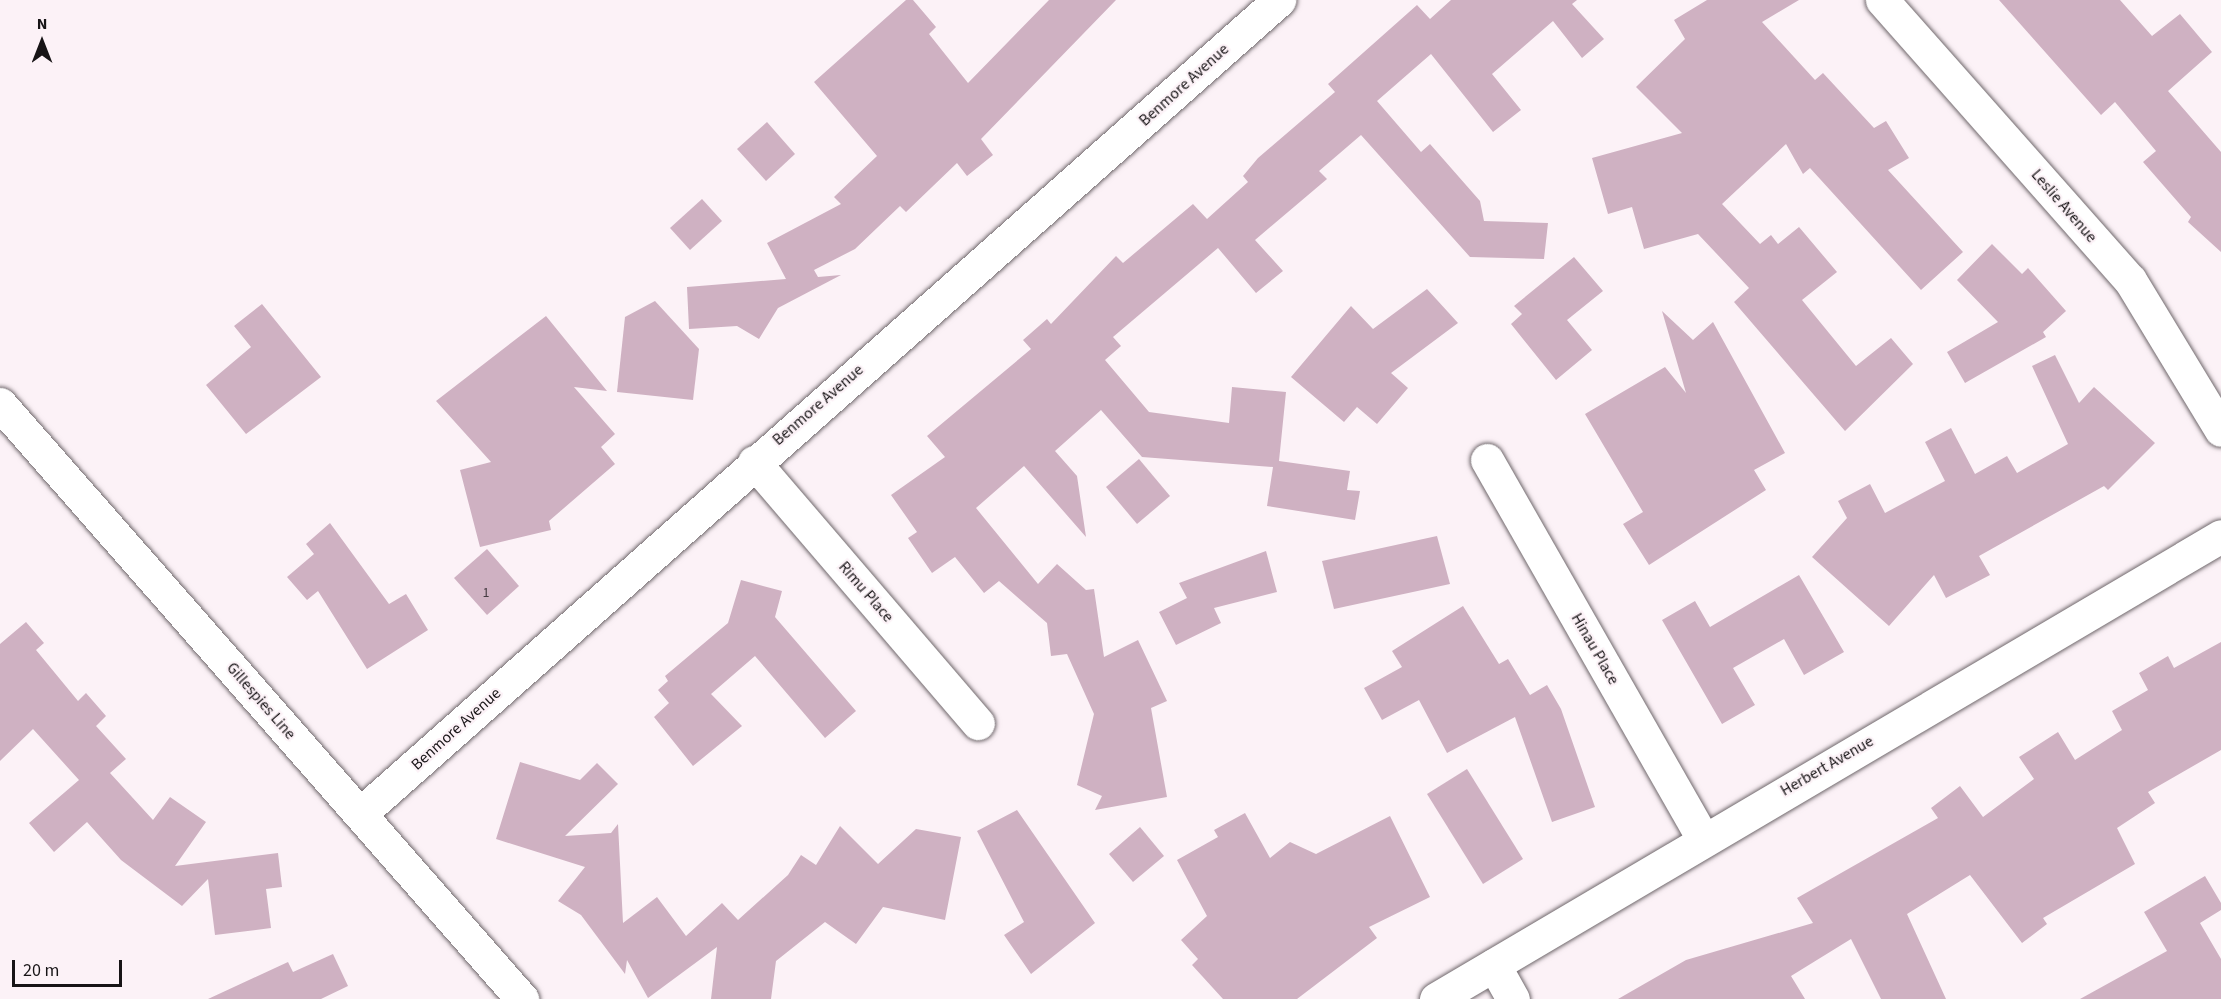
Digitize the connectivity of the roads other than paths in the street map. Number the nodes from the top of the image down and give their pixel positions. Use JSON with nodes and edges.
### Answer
{"nodes":[{"id":1,"x":1279,"y":0,"type":"edge"},
{"id":2,"x":1882,"y":0,"type":"edge"},
{"id":3,"x":0,"y":404,"type":"edge"},
{"id":4,"x":2221,"y":430,"type":"edge"},
{"id":5,"x":1487,"y":460,"type":"dead end"},
{"id":6,"x":754,"y":462,"type":"junction"},
{"id":7,"x":2221,"y":536,"type":"edge"},
{"id":8,"x":978,"y":723,"type":"dead end"},
{"id":9,"x":360,"y":814,"type":"junction"},
{"id":10,"x":1703,"y":839,"type":"junction"},
{"id":11,"x":1494,"y":964,"type":"junction"},
{"id":12,"x":522,"y":999,"type":"edge"},
{"id":13,"x":1436,"y":999,"type":"edge"},
{"id":14,"x":1513,"y":999,"type":"edge"}],
"edges":[{"from":1,"to":6,"type":"street","name":"Benmore Avenue"},
{"from":2,"to":4,"type":"street","name":"Leslie Avenue"},
{"from":3,"to":9,"type":"street","name":"Gillespies Line"},
{"from":5,"to":10,"type":"street","name":"Hinau Place"},
{"from":6,"to":8,"type":"street","name":"Rimu Place"},
{"from":6,"to":9,"type":"street","name":"Benmore Avenue"},
{"from":7,"to":10,"type":"street","name":"Herbert Avenue"},
{"from":9,"to":12,"type":"street","name":"Gillespies Line"},
{"from":10,"to":11,"type":"street","name":"Herbert Avenue"},
{"from":11,"to":13,"type":"street","name":"Herbert Avenue"},
{"from":11,"to":14,"type":"street"}]}
